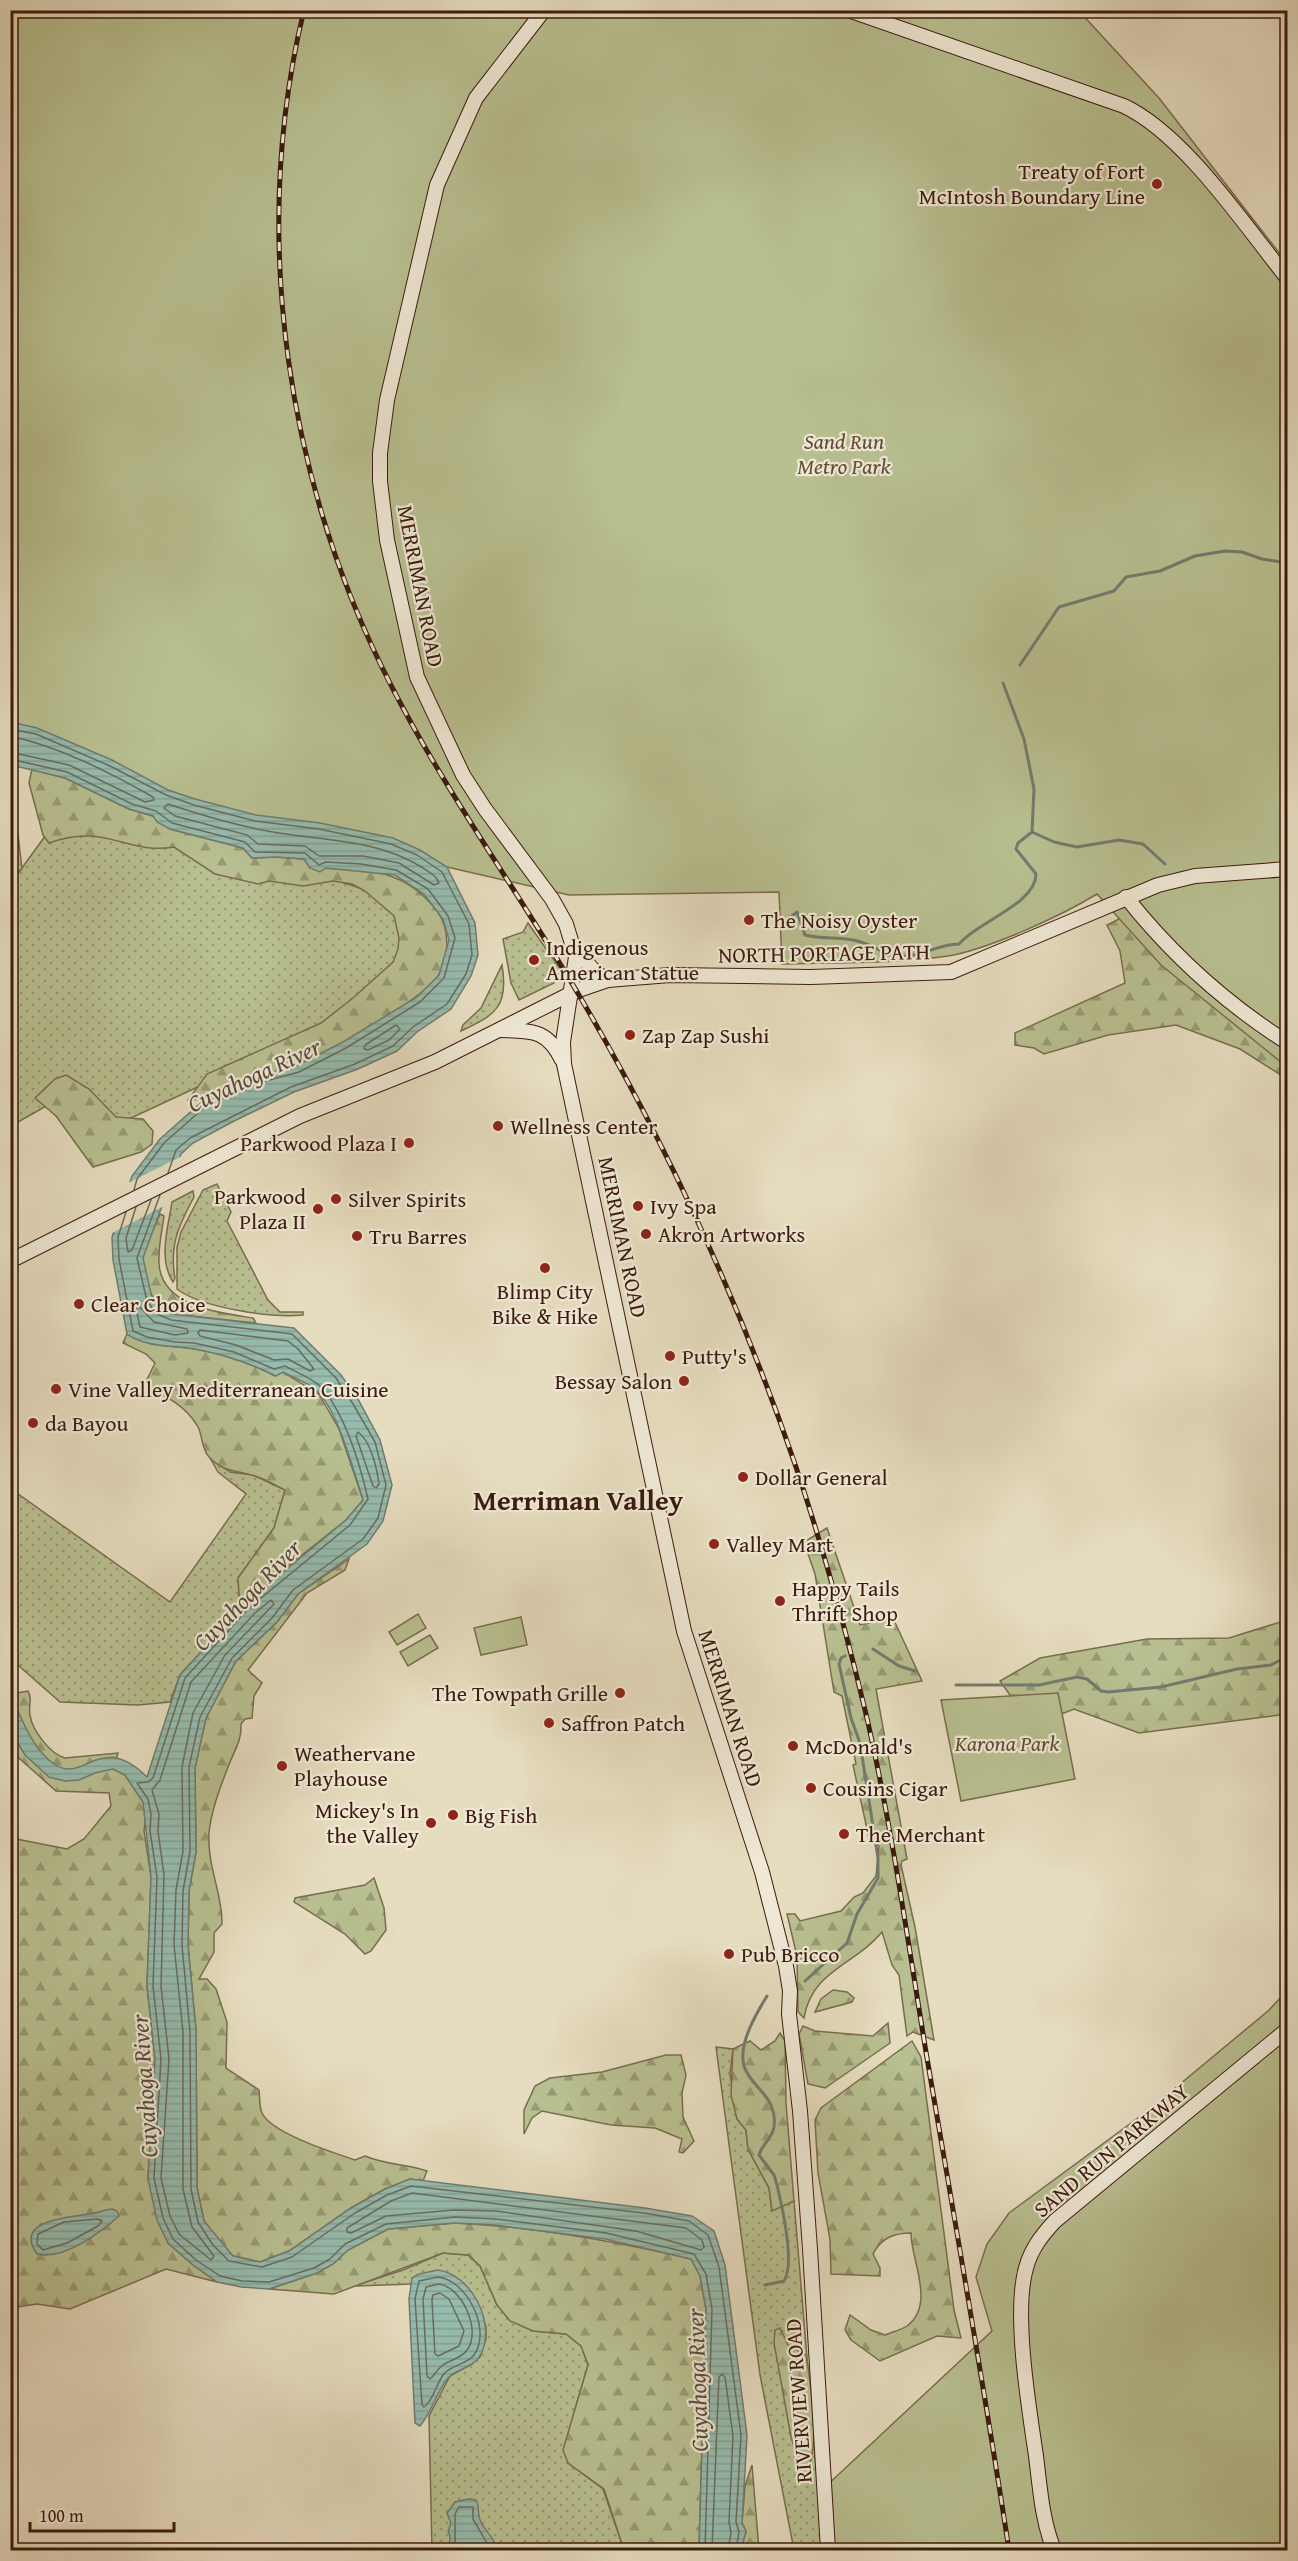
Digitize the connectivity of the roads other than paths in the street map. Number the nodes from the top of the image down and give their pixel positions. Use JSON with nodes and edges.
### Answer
{"nodes":[{"id":1,"x":544,"y":10,"type":"edge"},
{"id":2,"x":848,"y":10,"type":"edge"},
{"id":3,"x":1287,"y":279,"type":"edge"},
{"id":4,"x":1287,"y":869,"type":"edge"},
{"id":5,"x":1126,"y":897,"type":"junction"},
{"id":6,"x":573,"y":947,"type":"junction"},
{"id":7,"x":608,"y":980,"type":"junction"},
{"id":8,"x":571,"y":993,"type":"junction"},
{"id":9,"x":498,"y":1030,"type":"junction"},
{"id":10,"x":1287,"y":1043,"type":"edge"},
{"id":11,"x":564,"y":1064,"type":"junction"},
{"id":12,"x":14,"y":1258,"type":"edge"},
{"id":13,"x":1287,"y":2029,"type":"edge"},
{"id":14,"x":810,"y":2249,"type":"joint"},
{"id":15,"x":828,"y":2550,"type":"edge"},
{"id":16,"x":1054,"y":2550,"type":"edge"}],
"edges":[{"from":1,"to":6,"type":"main road","name":"MERRIMAN ROAD"},
{"from":2,"to":3,"type":"main road"},
{"from":4,"to":5,"type":"main road","name":"NORTH PORTAGE PATH"},
{"from":5,"to":7,"type":"main road","name":"NORTH PORTAGE PATH"},
{"from":5,"to":10,"type":"main road"},
{"from":6,"to":7,"type":"main road"},
{"from":6,"to":8,"type":"main road","name":"MERRIMAN ROAD"},
{"from":7,"to":8,"type":"main road","name":"NORTH PORTAGE PATH"},
{"from":8,"to":9,"type":"main road","name":"NORTH PORTAGE PATH"},
{"from":8,"to":11,"type":"main road","name":"MERRIMAN ROAD"},
{"from":9,"to":11,"type":"main road"},
{"from":9,"to":12,"type":"main road","name":"NORTH PORTAGE PATH"},
{"from":11,"to":14,"type":"main road","name":"MERRIMAN ROAD"},
{"from":13,"to":16,"type":"main road","name":"SAND RUN PARKWAY"},
{"from":14,"to":15,"type":"main road","name":"RIVERVIEW ROAD"}]}
